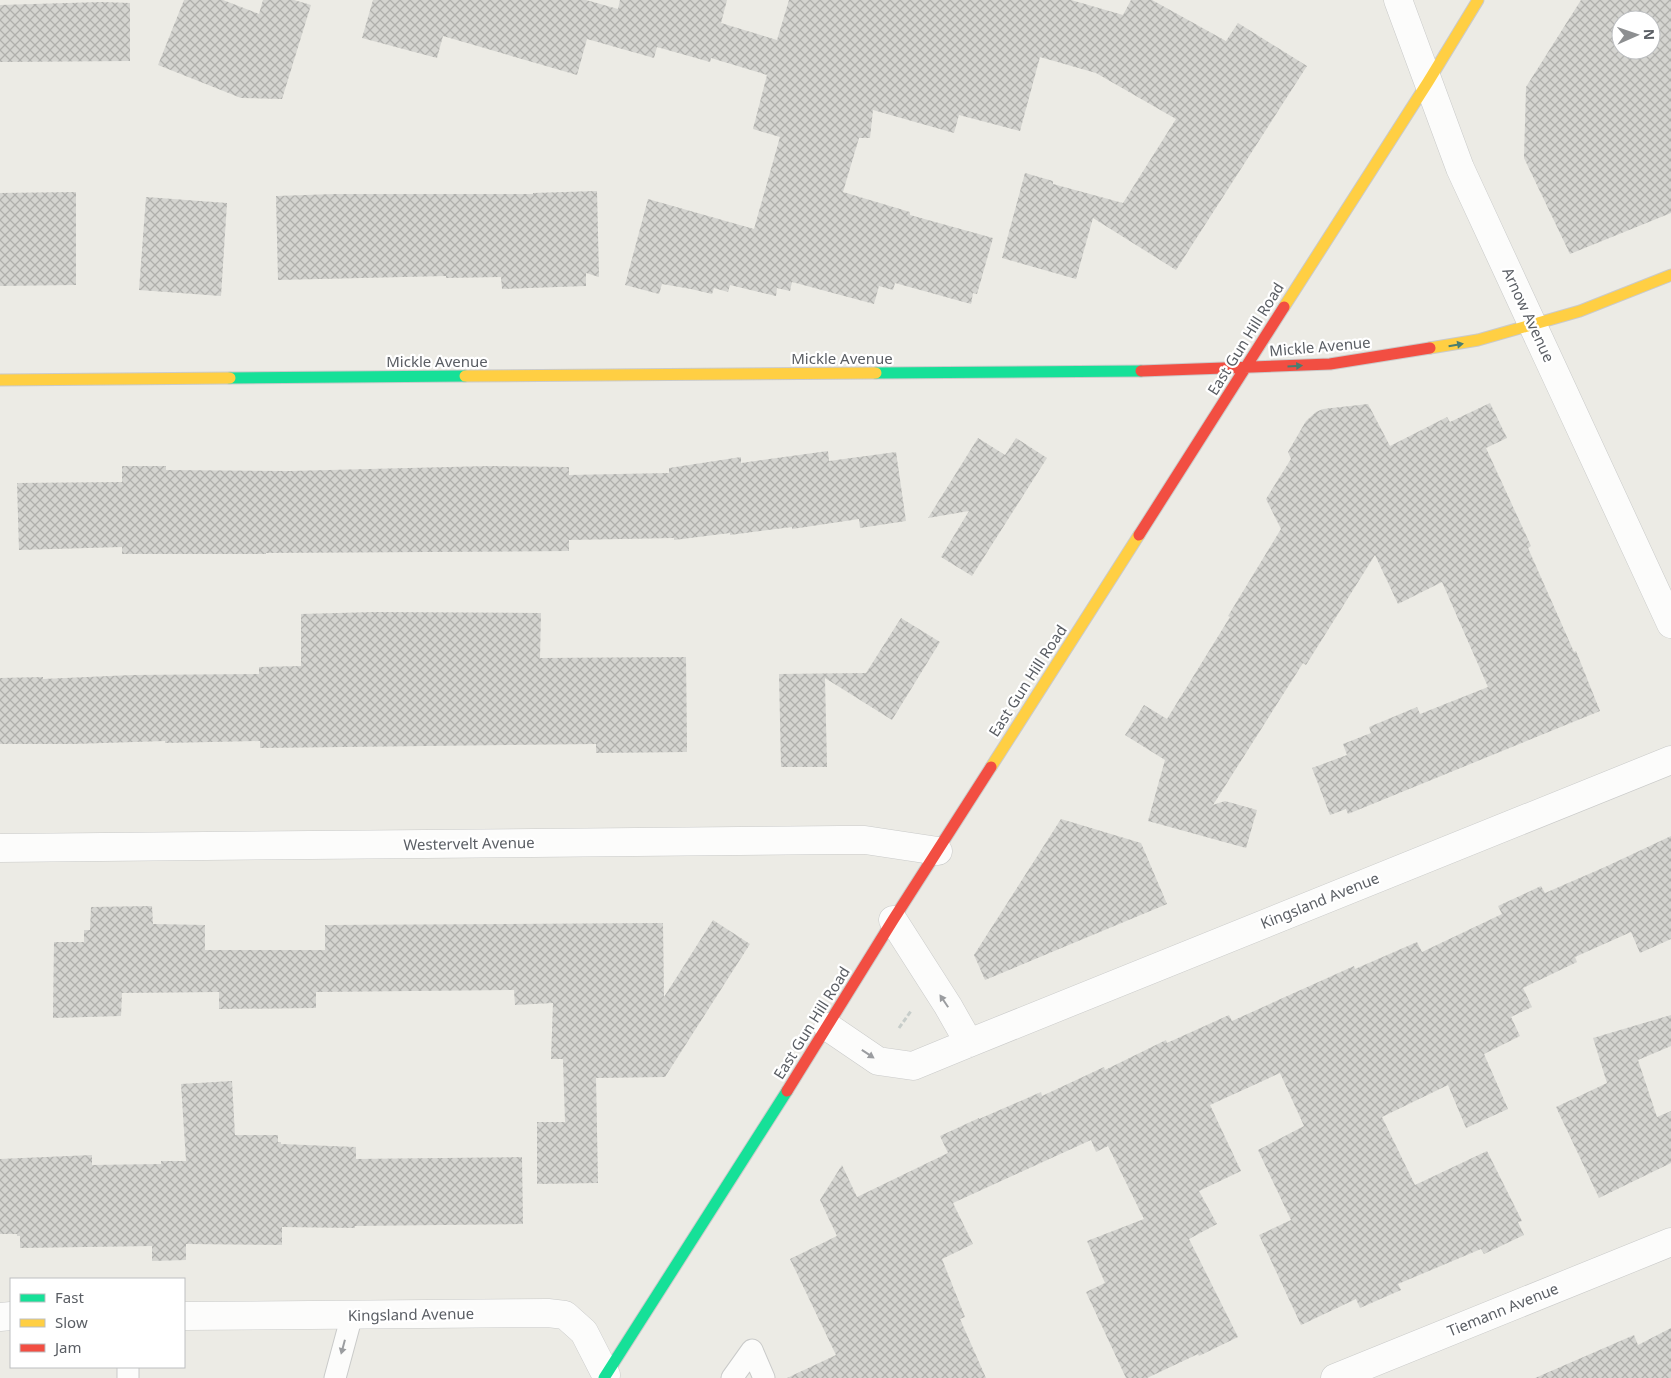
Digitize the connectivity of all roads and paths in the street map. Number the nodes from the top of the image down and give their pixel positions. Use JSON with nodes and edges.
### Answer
{"nodes":[{"id":1,"x":1398,"y":0,"type":"edge"},
{"id":2,"x":1478,"y":0,"type":"edge"},
{"id":3,"x":1428,"y":82,"type":"junction"},
{"id":4,"x":1671,"y":275,"type":"edge"},
{"id":5,"x":1533,"y":326,"type":"junction"},
{"id":6,"x":1246,"y":368,"type":"junction"},
{"id":7,"x":0,"y":380,"type":"edge"},
{"id":8,"x":1671,"y":624,"type":"edge"},
{"id":9,"x":1671,"y":760,"type":"edge"},
{"id":10,"x":0,"y":848,"type":"edge"},
{"id":11,"x":938,"y":851,"type":"junction"},
{"id":12,"x":893,"y":920,"type":"junction"},
{"id":13,"x":912,"y":1010,"type":"dead end"},
{"id":14,"x":828,"y":1027,"type":"junction"},
{"id":15,"x":897,"y":1031,"type":"dead end"},
{"id":16,"x":969,"y":1043,"type":"junction"},
{"id":17,"x":1671,"y":1242,"type":"edge"},
{"id":18,"x":352,"y":1315,"type":"junction"},
{"id":19,"x":185,"y":1316,"type":"edge"},
{"id":20,"x":605,"y":1377,"type":"edge"},
{"id":21,"x":335,"y":1378,"type":"edge"},
{"id":22,"x":732,"y":1378,"type":"edge"},
{"id":23,"x":764,"y":1378,"type":"edge"},
{"id":24,"x":1335,"y":1378,"type":"edge"}],
"edges":[{"from":1,"to":3,"type":"street","name":"Arnow Avenue"},
{"from":2,"to":3,"type":"street","name":"East Gun Hill Road"},
{"from":3,"to":5,"type":"street","name":"Arnow Avenue"},
{"from":3,"to":6,"type":"street","name":"East Gun Hill Road"},
{"from":4,"to":5,"type":"street","name":"Mickle Avenue"},
{"from":6,"to":5,"type":"street","name":"Mickle Avenue","one_way":true},
{"from":5,"to":8,"type":"street","name":"Arnow Avenue"},
{"from":6,"to":7,"type":"street","name":"Mickle Avenue"},
{"from":6,"to":11,"type":"street","name":"East Gun Hill Road"},
{"from":9,"to":16,"type":"street","name":"Kingsland Avenue"},
{"from":10,"to":11,"type":"street","name":"Westervelt Avenue"},
{"from":11,"to":12,"type":"street","name":"East Gun Hill Road"},
{"from":12,"to":14,"type":"street","name":"East Gun Hill Road"},
{"from":16,"to":12,"type":"street","one_way":true},
{"from":13,"to":15,"type":"path"},
{"from":14,"to":16,"type":"street","name":"Kingsland Avenue","one_way":true},
{"from":14,"to":20,"type":"street","name":"East Gun Hill Road"},
{"from":17,"to":24,"type":"street","name":"Tiemann Avenue"},
{"from":18,"to":19,"type":"street","name":"Kingsland Avenue"},
{"from":18,"to":20,"type":"street","name":"Kingsland Avenue"},
{"from":18,"to":21,"type":"lane","one_way":true},
{"from":22,"to":23,"type":"lane"}]}
